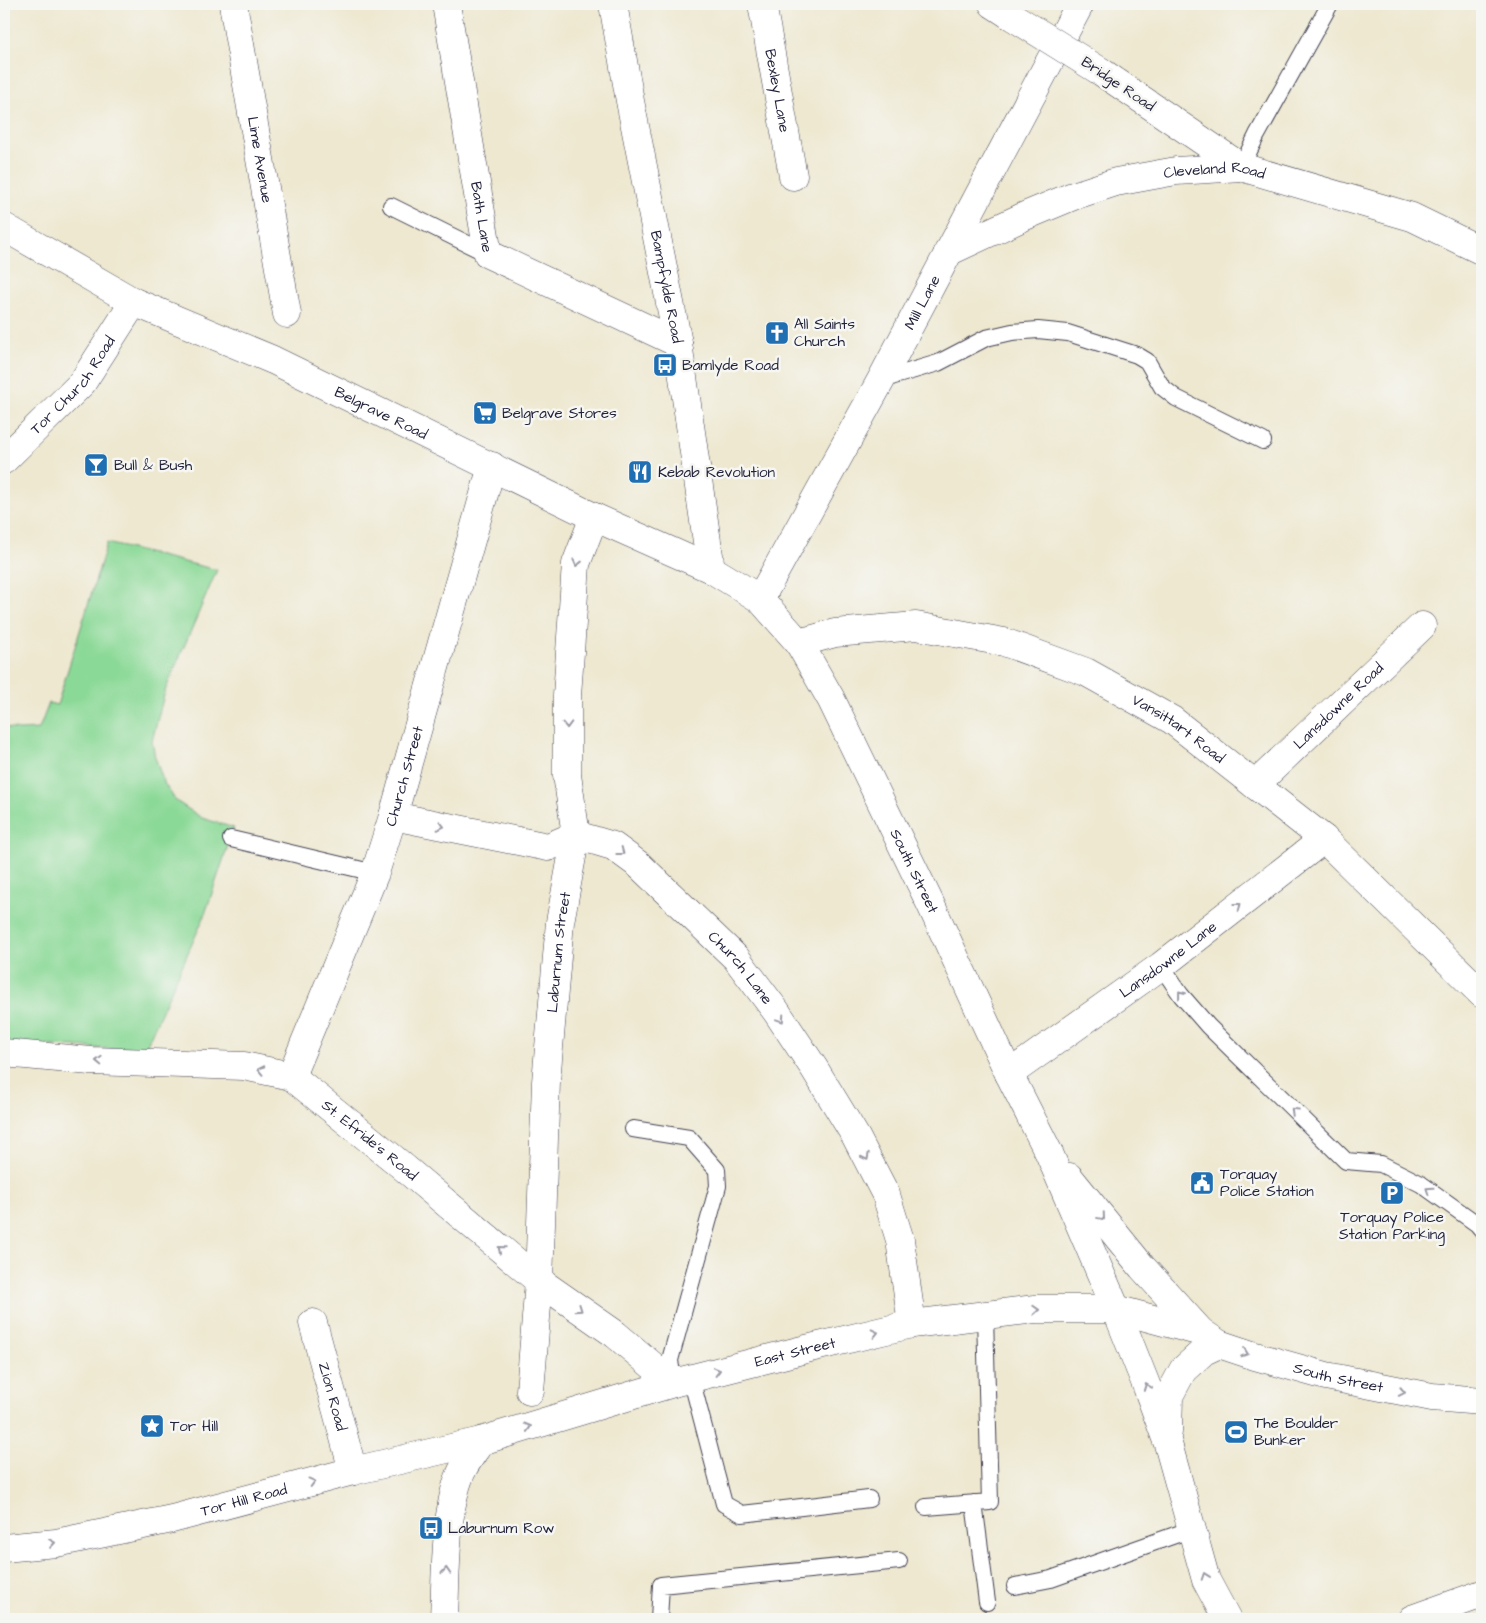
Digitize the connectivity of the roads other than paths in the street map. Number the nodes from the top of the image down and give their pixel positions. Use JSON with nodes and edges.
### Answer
{"nodes":[{"id":1,"x":233,"y":4,"type":"edge"},
{"id":2,"x":446,"y":4,"type":"edge"},
{"id":3,"x":613,"y":4,"type":"edge"},
{"id":4,"x":762,"y":4,"type":"edge"},
{"id":5,"x":1080,"y":4,"type":"edge"},
{"id":6,"x":1330,"y":4,"type":"edge"},
{"id":7,"x":1001,"y":9,"type":"edge"},
{"id":8,"x":1241,"y":167,"type":"junction"},
{"id":9,"x":793,"y":176,"type":"dead end"},
{"id":10,"x":391,"y":206,"type":"dead end"},
{"id":11,"x":4,"y":226,"type":"edge"},
{"id":12,"x":1482,"y":251,"type":"edge"},
{"id":13,"x":948,"y":252,"type":"junction"},
{"id":14,"x":488,"y":254,"type":"junction"},
{"id":15,"x":134,"y":302,"type":"junction"},
{"id":16,"x":288,"y":314,"type":"dead end"},
{"id":17,"x":678,"y":343,"type":"junction"},
{"id":18,"x":881,"y":380,"type":"junction"},
{"id":19,"x":1263,"y":441,"type":"dead end"},
{"id":20,"x":4,"y":460,"type":"edge"},
{"id":21,"x":492,"y":466,"type":"junction"},
{"id":22,"x":594,"y":517,"type":"junction"},
{"id":23,"x":711,"y":570,"type":"junction"},
{"id":24,"x":760,"y":599,"type":"junction"},
{"id":25,"x":1422,"y":626,"type":"dead end"},
{"id":26,"x":799,"y":644,"type":"junction"},
{"id":27,"x":1255,"y":785,"type":"junction"},
{"id":28,"x":393,"y":816,"type":"junction"},
{"id":29,"x":576,"y":835,"type":"junction"},
{"id":30,"x":231,"y":839,"type":"dead end"},
{"id":31,"x":1324,"y":839,"type":"junction"},
{"id":32,"x":375,"y":873,"type":"junction"},
{"id":33,"x":1167,"y":962,"type":"junction"},
{"id":34,"x":1482,"y":994,"type":"edge"},
{"id":35,"x":4,"y":1053,"type":"edge"},
{"id":36,"x":1009,"y":1074,"type":"junction"},
{"id":37,"x":291,"y":1076,"type":"junction"},
{"id":38,"x":633,"y":1129,"type":"dead end"},
{"id":39,"x":1049,"y":1153,"type":"junction"},
{"id":40,"x":1482,"y":1230,"type":"edge"},
{"id":41,"x":539,"y":1281,"type":"junction"},
{"id":42,"x":1116,"y":1309,"type":"junction"},
{"id":43,"x":985,"y":1315,"type":"junction"},
{"id":44,"x":313,"y":1323,"type":"dead end"},
{"id":45,"x":912,"y":1324,"type":"junction"},
{"id":46,"x":1210,"y":1338,"type":"junction"},
{"id":47,"x":682,"y":1380,"type":"junction"},
{"id":48,"x":530,"y":1391,"type":"dead end"},
{"id":49,"x":1482,"y":1402,"type":"edge"},
{"id":50,"x":481,"y":1441,"type":"junction"},
{"id":51,"x":1168,"y":1444,"type":"junction"},
{"id":52,"x":353,"y":1471,"type":"junction"},
{"id":53,"x":869,"y":1499,"type":"dead end"},
{"id":54,"x":974,"y":1503,"type":"junction"},
{"id":55,"x":926,"y":1508,"type":"dead end"},
{"id":56,"x":1192,"y":1529,"type":"junction"},
{"id":57,"x":4,"y":1548,"type":"edge"},
{"id":58,"x":899,"y":1561,"type":"dead end"},
{"id":59,"x":1016,"y":1586,"type":"dead end"},
{"id":60,"x":1482,"y":1594,"type":"edge"},
{"id":61,"x":987,"y":1602,"type":"dead end"},
{"id":62,"x":1425,"y":1617,"type":"edge"},
{"id":63,"x":444,"y":1619,"type":"edge"},
{"id":64,"x":659,"y":1619,"type":"edge"},
{"id":65,"x":1227,"y":1619,"type":"edge"}],
"edges":[{"from":1,"to":16,"type":"street","name":"Lime Avenue"},
{"from":2,"to":14,"type":"street","name":"Bath Lane"},
{"from":3,"to":17,"type":"street","name":"Bampfylde Road"},
{"from":4,"to":9,"type":"street","name":"Bexley Lane"},
{"from":5,"to":13,"type":"street","name":"Mill Lane"},
{"from":6,"to":8,"type":"lane"},
{"from":7,"to":8,"type":"street","name":"Bridge Road","bridge":true},
{"from":8,"to":12,"type":"street","name":"Cleveland Road"},
{"from":8,"to":13,"type":"street","name":"Cleveland Road"},
{"from":10,"to":14,"type":"lane"},
{"from":11,"to":15,"type":"street","name":"Belgrave Road"},
{"from":13,"to":18,"type":"street","name":"Mill Lane"},
{"from":14,"to":17,"type":"street","name":"Bath Lane"},
{"from":15,"to":20,"type":"street","name":"Tor Church Road"},
{"from":15,"to":21,"type":"street","name":"Belgrave Road"},
{"from":17,"to":23,"type":"street","name":"Bampfylde Road"},
{"from":18,"to":19,"type":"lane"},
{"from":18,"to":24,"type":"street","name":"Mill Lane"},
{"from":21,"to":22,"type":"street","name":"Belgrave Road"},
{"from":21,"to":28,"type":"street","name":"Church Street"},
{"from":22,"to":23,"type":"street","name":"Belgrave Road"},
{"from":22,"to":29,"type":"street","name":"Laburnum Street","one_way":true},
{"from":23,"to":24,"type":"street","name":"Belgrave Road"},
{"from":24,"to":26,"type":"street","name":"South Street"},
{"from":25,"to":27,"type":"street","name":"Lansdowne Road"},
{"from":26,"to":27,"type":"street","name":"Vansittart Road"},
{"from":26,"to":36,"type":"street","name":"South Street"},
{"from":27,"to":31,"type":"street","name":"Vansittart Road"},
{"from":28,"to":29,"type":"street","one_way":true},
{"from":28,"to":32,"type":"street","name":"Church Street"},
{"from":29,"to":41,"type":"street","name":"Laburnum Street"},
{"from":29,"to":45,"type":"street","name":"Church Lane","one_way":true},
{"from":30,"to":32,"type":"lane"},
{"from":33,"to":31,"type":"street","name":"Lansdowne Lane","one_way":true},
{"from":31,"to":34,"type":"street","name":"Vansittart Road"},
{"from":32,"to":37,"type":"street","name":"Church Street"},
{"from":33,"to":36,"type":"street","name":"Lansdowne Lane"},
{"from":40,"to":33,"type":"lane","one_way":true},
{"from":37,"to":35,"type":"street","name":"St. Efride's Road","one_way":true},
{"from":36,"to":39,"type":"street","name":"South Street"},
{"from":41,"to":37,"type":"street","name":"St. Efride's Road","one_way":true},
{"from":38,"to":47,"type":"lane"},
{"from":39,"to":42,"type":"street","name":"South Street"},
{"from":39,"to":46,"type":"street","name":"South Street","one_way":true},
{"from":41,"to":47,"type":"street","name":"St. Efride's Road","one_way":true},
{"from":41,"to":48,"type":"street","name":"Laburnum Street"},
{"from":43,"to":42,"type":"street","name":"East Street","one_way":true},
{"from":42,"to":46,"type":"street","name":"South Street"},
{"from":51,"to":42,"type":"street","one_way":true},
{"from":43,"to":45,"type":"street","name":"East Street"},
{"from":43,"to":54,"type":"lane"},
{"from":44,"to":52,"type":"street","name":"Zion Road"},
{"from":47,"to":45,"type":"street","name":"East Street","one_way":true},
{"from":46,"to":49,"type":"street","name":"South Street","one_way":true},
{"from":46,"to":51,"type":"street"},
{"from":50,"to":47,"type":"street","name":"East Street","one_way":true},
{"from":47,"to":53,"type":"lane"},
{"from":50,"to":52,"type":"street","name":"Tor Hill Road"},
{"from":63,"to":50,"type":"street","one_way":true},
{"from":51,"to":56,"type":"street"},
{"from":57,"to":52,"type":"street","name":"Tor Hill Road","one_way":true},
{"from":54,"to":55,"type":"lane"},
{"from":54,"to":61,"type":"lane"},
{"from":56,"to":59,"type":"lane"},
{"from":65,"to":56,"type":"street","one_way":true},
{"from":58,"to":64,"type":"lane"},
{"from":60,"to":62,"type":"street"}]}
